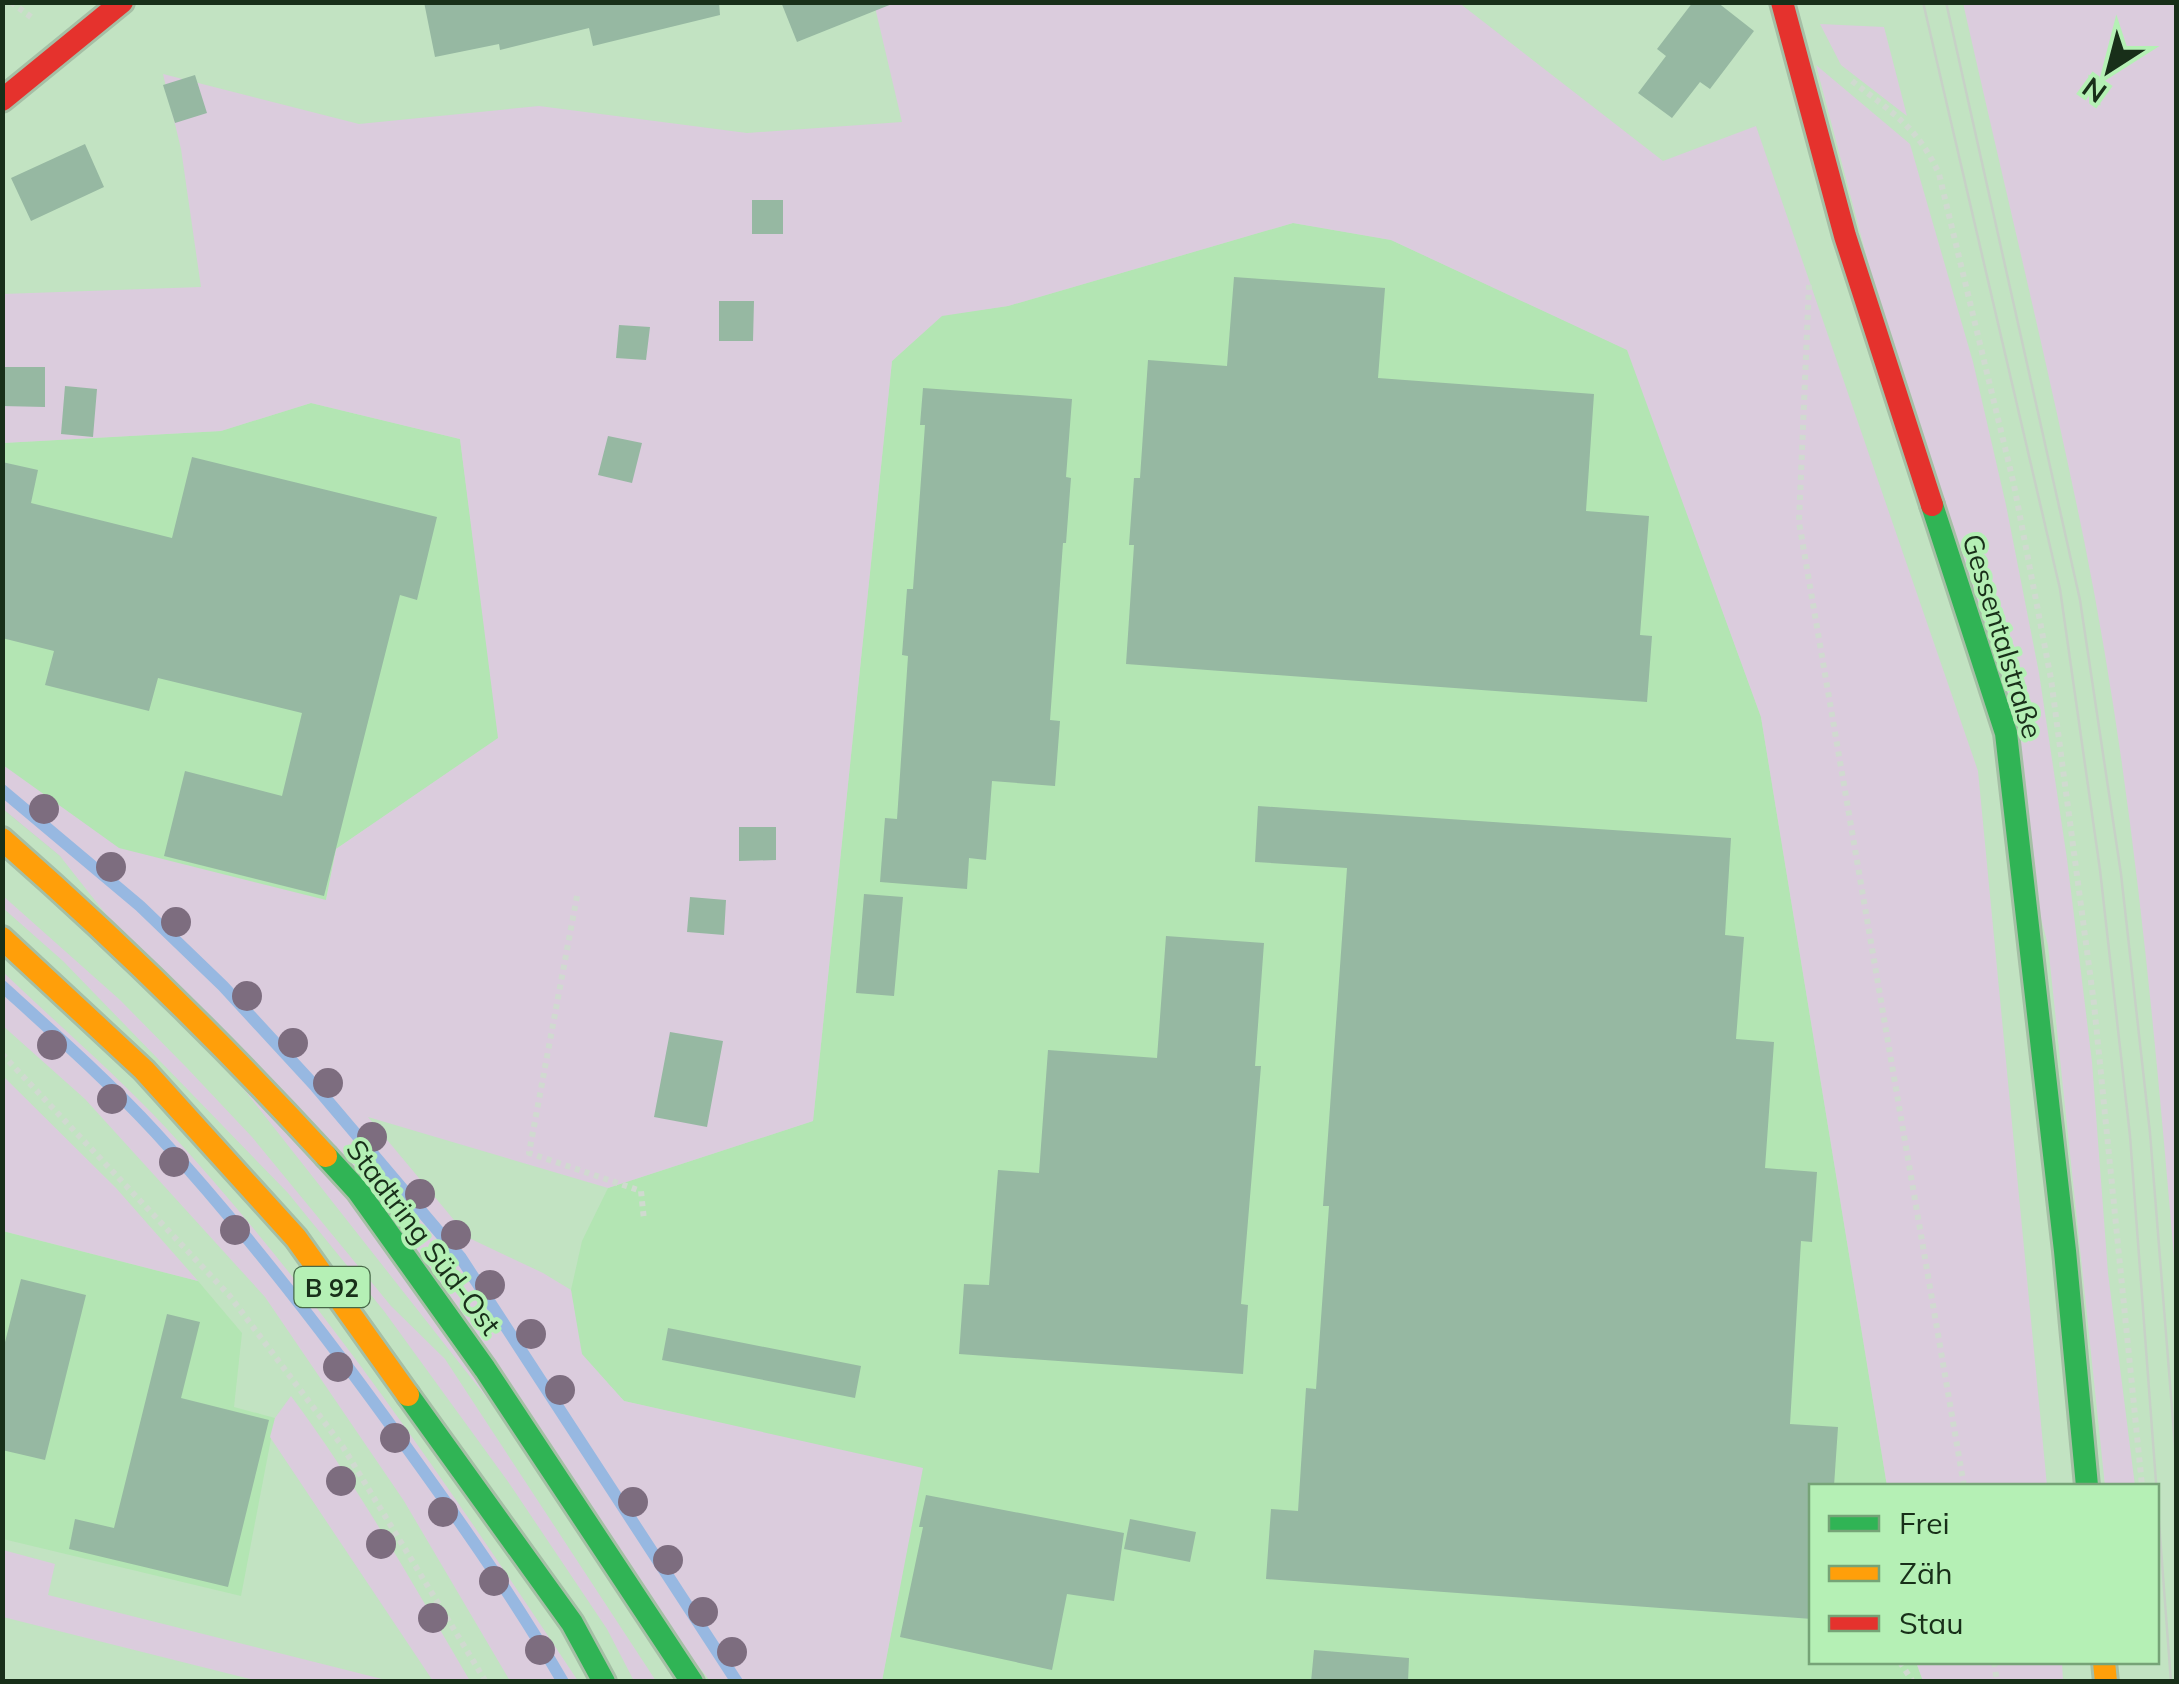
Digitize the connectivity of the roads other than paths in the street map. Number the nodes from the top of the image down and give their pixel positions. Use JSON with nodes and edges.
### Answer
{"nodes":[{"id":1,"x":122,"y":2,"type":"edge"},
{"id":2,"x":1782,"y":2,"type":"edge"},
{"id":3,"x":2,"y":100,"type":"edge"},
{"id":4,"x":2,"y":839,"type":"edge"},
{"id":5,"x":2,"y":938,"type":"edge"},
{"id":6,"x":2087,"y":1484,"type":"edge"},
{"id":7,"x":604,"y":1682,"type":"edge"},
{"id":8,"x":692,"y":1682,"type":"edge"}],
"edges":[{"from":1,"to":3,"type":"main road"},
{"from":2,"to":6,"type":"main road","name":"Gessentalstraße"},
{"from":4,"to":8,"type":"main road","name":"Stadtring Süd-Ost","number":"B 92"},
{"from":5,"to":7,"type":"main road","number":"B 92"}]}
